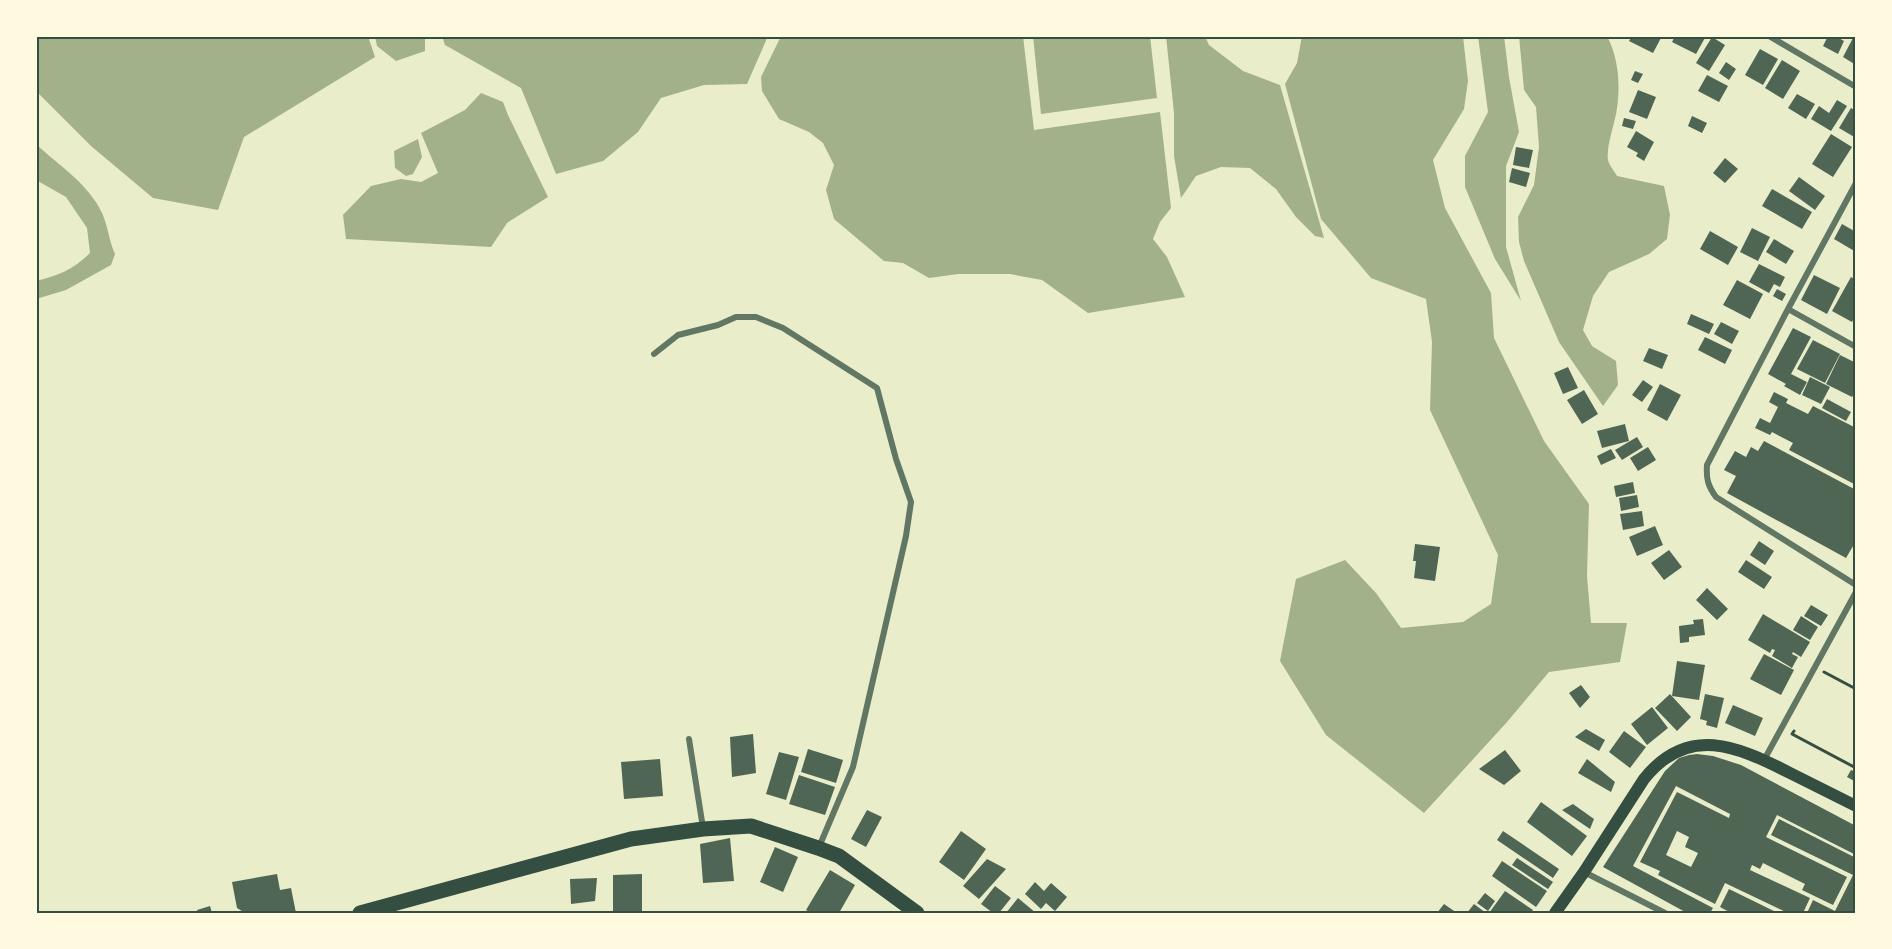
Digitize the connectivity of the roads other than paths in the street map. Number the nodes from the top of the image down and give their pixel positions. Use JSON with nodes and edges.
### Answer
{"nodes":[{"id":1,"x":1769,"y":36,"type":"edge"},
{"id":2,"x":1856,"y":87,"type":"edge"},
{"id":3,"x":1856,"y":183,"type":"edge"},
{"id":4,"x":1788,"y":309,"type":"junction"},
{"id":5,"x":1856,"y":347,"type":"edge"},
{"id":6,"x":654,"y":354,"type":"dead end"},
{"id":7,"x":1856,"y":585,"type":"edge"},
{"id":8,"x":1856,"y":592,"type":"edge"},
{"id":9,"x":689,"y":739,"type":"dead end"},
{"id":10,"x":1764,"y":760,"type":"junction"},
{"id":11,"x":1856,"y":806,"type":"edge"},
{"id":12,"x":703,"y":829,"type":"junction"},
{"id":13,"x":819,"y":848,"type":"junction"},
{"id":14,"x":1584,"y":872,"type":"junction"},
{"id":15,"x":360,"y":913,"type":"edge"},
{"id":16,"x":917,"y":913,"type":"edge"},
{"id":17,"x":1555,"y":913,"type":"edge"},
{"id":18,"x":1665,"y":913,"type":"edge"}],
"edges":[{"from":1,"to":2,"type":"street"},
{"from":3,"to":4,"type":"street"},
{"from":4,"to":5,"type":"street"},
{"from":4,"to":7,"type":"street"},
{"from":6,"to":13,"type":"street"},
{"from":8,"to":10,"type":"street"},
{"from":9,"to":12,"type":"street"},
{"from":10,"to":11,"type":"main road"},
{"from":10,"to":14,"type":"main road"},
{"from":12,"to":13,"type":"main road"},
{"from":12,"to":15,"type":"main road"},
{"from":13,"to":16,"type":"main road"},
{"from":14,"to":17,"type":"main road"},
{"from":14,"to":18,"type":"street"}]}
